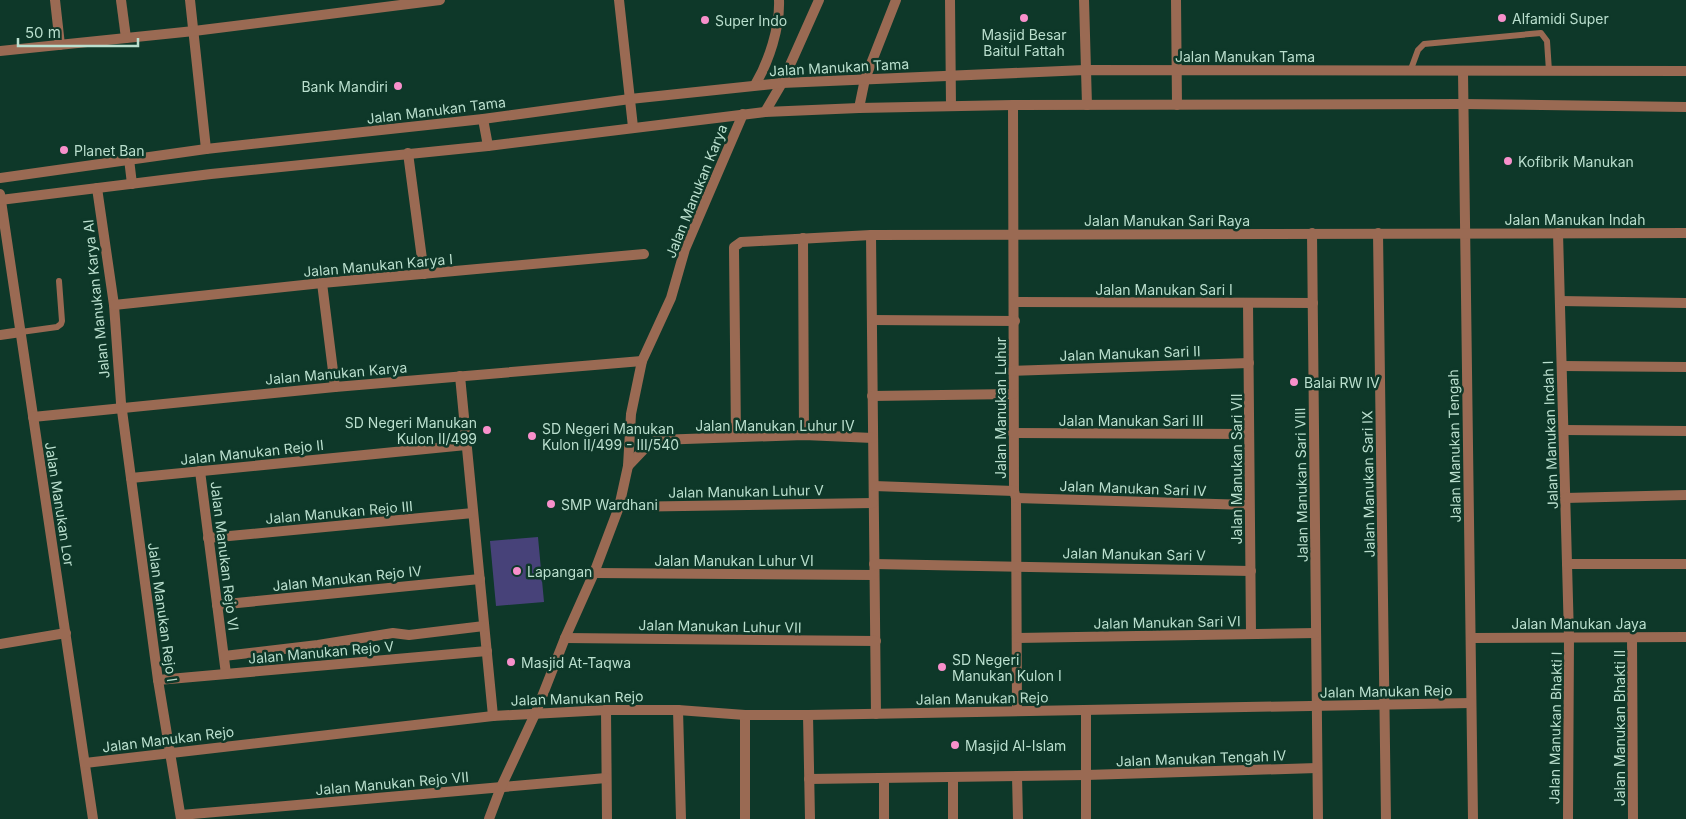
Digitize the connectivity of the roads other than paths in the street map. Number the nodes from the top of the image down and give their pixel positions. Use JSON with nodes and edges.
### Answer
{"nodes":[{"id":1,"x":55,"y":0,"type":"edge"},
{"id":2,"x":121,"y":0,"type":"edge"},
{"id":3,"x":190,"y":0,"type":"edge"},
{"id":4,"x":440,"y":0,"type":"edge"},
{"id":5,"x":619,"y":0,"type":"edge"},
{"id":6,"x":778,"y":0,"type":"edge"},
{"id":7,"x":819,"y":0,"type":"edge"},
{"id":8,"x":896,"y":0,"type":"edge"},
{"id":9,"x":950,"y":0,"type":"edge"},
{"id":10,"x":1084,"y":0,"type":"edge"},
{"id":11,"x":1176,"y":0,"type":"edge"},
{"id":12,"x":194,"y":31,"type":"junction"},
{"id":13,"x":126,"y":38,"type":"junction"},
{"id":14,"x":60,"y":45,"type":"junction"},
{"id":15,"x":0,"y":51,"type":"edge"},
{"id":16,"x":1085,"y":70,"type":"junction"},
{"id":17,"x":1176,"y":70,"type":"junction"},
{"id":18,"x":1411,"y":70,"type":"junction"},
{"id":19,"x":1549,"y":71,"type":"junction"},
{"id":20,"x":1686,"y":71,"type":"edge"},
{"id":21,"x":1463,"y":72,"type":"junction"},
{"id":22,"x":950,"y":75,"type":"junction"},
{"id":23,"x":865,"y":78,"type":"junction"},
{"id":24,"x":782,"y":82,"type":"junction"},
{"id":25,"x":755,"y":85,"type":"junction"},
{"id":26,"x":630,"y":99,"type":"junction"},
{"id":27,"x":1463,"y":104,"type":"junction"},
{"id":28,"x":1014,"y":105,"type":"junction"},
{"id":29,"x":1087,"y":105,"type":"junction"},
{"id":30,"x":1178,"y":105,"type":"junction"},
{"id":31,"x":951,"y":106,"type":"junction"},
{"id":32,"x":1686,"y":107,"type":"edge"},
{"id":33,"x":859,"y":108,"type":"junction"},
{"id":34,"x":766,"y":112,"type":"junction"},
{"id":35,"x":743,"y":114,"type":"junction"},
{"id":36,"x":483,"y":119,"type":"junction"},
{"id":37,"x":633,"y":127,"type":"junction"},
{"id":38,"x":488,"y":146,"type":"junction"},
{"id":39,"x":206,"y":149,"type":"junction"},
{"id":40,"x":408,"y":153,"type":"junction"},
{"id":41,"x":129,"y":160,"type":"junction"},
{"id":42,"x":0,"y":178,"type":"edge"},
{"id":43,"x":132,"y":184,"type":"junction"},
{"id":44,"x":97,"y":188,"type":"junction"},
{"id":45,"x":0,"y":198,"type":"edge"},
{"id":46,"x":1,"y":212,"type":"edge"},
{"id":47,"x":1312,"y":233,"type":"junction"},
{"id":48,"x":1378,"y":233,"type":"junction"},
{"id":49,"x":1464,"y":233,"type":"junction"},
{"id":50,"x":1558,"y":233,"type":"junction"},
{"id":51,"x":1686,"y":233,"type":"edge"},
{"id":52,"x":1014,"y":234,"type":"junction"},
{"id":53,"x":871,"y":235,"type":"junction"},
{"id":54,"x":803,"y":238,"type":"junction"},
{"id":55,"x":644,"y":254,"type":"dead end"},
{"id":56,"x":424,"y":274,"type":"junction"},
{"id":57,"x":59,"y":281,"type":"dead end"},
{"id":58,"x":322,"y":283,"type":"junction"},
{"id":59,"x":1560,"y":300,"type":"junction"},
{"id":60,"x":1014,"y":302,"type":"junction"},
{"id":61,"x":1248,"y":303,"type":"junction"},
{"id":62,"x":1313,"y":303,"type":"junction"},
{"id":63,"x":1686,"y":303,"type":"edge"},
{"id":64,"x":114,"y":305,"type":"junction"},
{"id":65,"x":872,"y":320,"type":"junction"},
{"id":66,"x":1015,"y":321,"type":"junction"},
{"id":67,"x":21,"y":332,"type":"junction"},
{"id":68,"x":0,"y":335,"type":"edge"},
{"id":69,"x":642,"y":361,"type":"junction"},
{"id":70,"x":1249,"y":363,"type":"junction"},
{"id":71,"x":1562,"y":366,"type":"junction"},
{"id":72,"x":1686,"y":367,"type":"edge"},
{"id":73,"x":1012,"y":371,"type":"junction"},
{"id":74,"x":460,"y":376,"type":"junction"},
{"id":75,"x":335,"y":387,"type":"junction"},
{"id":76,"x":1013,"y":394,"type":"junction"},
{"id":77,"x":872,"y":396,"type":"junction"},
{"id":78,"x":122,"y":408,"type":"junction"},
{"id":79,"x":33,"y":417,"type":"junction"},
{"id":80,"x":1564,"y":430,"type":"junction"},
{"id":81,"x":1686,"y":430,"type":"edge"},
{"id":82,"x":1013,"y":433,"type":"junction"},
{"id":83,"x":1249,"y":434,"type":"junction"},
{"id":84,"x":804,"y":435,"type":"junction"},
{"id":85,"x":736,"y":436,"type":"junction"},
{"id":86,"x":873,"y":438,"type":"junction"},
{"id":87,"x":466,"y":445,"type":"junction"},
{"id":88,"x":628,"y":466,"type":"junction"},
{"id":89,"x":200,"y":471,"type":"junction"},
{"id":90,"x":131,"y":478,"type":"junction"},
{"id":91,"x":874,"y":486,"type":"junction"},
{"id":92,"x":1015,"y":495,"type":"junction"},
{"id":93,"x":1686,"y":495,"type":"edge"},
{"id":94,"x":1565,"y":498,"type":"junction"},
{"id":95,"x":873,"y":503,"type":"junction"},
{"id":96,"x":1249,"y":505,"type":"junction"},
{"id":97,"x":619,"y":507,"type":"junction"},
{"id":98,"x":473,"y":513,"type":"junction"},
{"id":99,"x":208,"y":538,"type":"junction"},
{"id":100,"x":874,"y":564,"type":"junction"},
{"id":101,"x":1567,"y":564,"type":"junction"},
{"id":102,"x":1686,"y":564,"type":"edge"},
{"id":103,"x":1017,"y":566,"type":"junction"},
{"id":104,"x":1250,"y":571,"type":"junction"},
{"id":105,"x":594,"y":573,"type":"junction"},
{"id":106,"x":874,"y":575,"type":"junction"},
{"id":107,"x":480,"y":579,"type":"junction"},
{"id":108,"x":217,"y":605,"type":"junction"},
{"id":109,"x":484,"y":626,"type":"junction"},
{"id":110,"x":66,"y":633,"type":"junction"},
{"id":111,"x":1316,"y":633,"type":"junction"},
{"id":112,"x":1251,"y":634,"type":"junction"},
{"id":113,"x":1632,"y":636,"type":"junction"},
{"id":114,"x":1569,"y":637,"type":"junction"},
{"id":115,"x":1686,"y":637,"type":"edge"},
{"id":116,"x":565,"y":638,"type":"junction"},
{"id":117,"x":1017,"y":638,"type":"junction"},
{"id":118,"x":1472,"y":638,"type":"junction"},
{"id":119,"x":876,"y":641,"type":"junction"},
{"id":120,"x":0,"y":644,"type":"edge"},
{"id":121,"x":487,"y":651,"type":"junction"},
{"id":122,"x":224,"y":656,"type":"junction"},
{"id":123,"x":226,"y":674,"type":"junction"},
{"id":124,"x":158,"y":680,"type":"junction"},
{"id":125,"x":1471,"y":703,"type":"junction"},
{"id":126,"x":1386,"y":705,"type":"junction"},
{"id":127,"x":1317,"y":706,"type":"junction"},
{"id":128,"x":606,"y":710,"type":"junction"},
{"id":129,"x":678,"y":710,"type":"junction"},
{"id":130,"x":1017,"y":710,"type":"junction"},
{"id":131,"x":1086,"y":710,"type":"junction"},
{"id":132,"x":536,"y":712,"type":"junction"},
{"id":133,"x":876,"y":714,"type":"junction"},
{"id":134,"x":744,"y":715,"type":"junction"},
{"id":135,"x":808,"y":715,"type":"junction"},
{"id":136,"x":493,"y":716,"type":"junction"},
{"id":137,"x":170,"y":753,"type":"junction"},
{"id":138,"x":85,"y":763,"type":"junction"},
{"id":139,"x":1317,"y":768,"type":"junction"},
{"id":140,"x":1086,"y":775,"type":"junction"},
{"id":141,"x":953,"y":776,"type":"junction"},
{"id":142,"x":1017,"y":776,"type":"junction"},
{"id":143,"x":606,"y":778,"type":"junction"},
{"id":144,"x":884,"y":778,"type":"junction"},
{"id":145,"x":809,"y":779,"type":"junction"},
{"id":146,"x":501,"y":787,"type":"junction"},
{"id":147,"x":181,"y":817,"type":"edge"},
{"id":148,"x":93,"y":819,"type":"edge"},
{"id":149,"x":489,"y":819,"type":"edge"},
{"id":150,"x":607,"y":819,"type":"edge"},
{"id":151,"x":681,"y":819,"type":"edge"},
{"id":152,"x":745,"y":819,"type":"edge"},
{"id":153,"x":810,"y":819,"type":"edge"},
{"id":154,"x":884,"y":819,"type":"edge"},
{"id":155,"x":953,"y":819,"type":"edge"},
{"id":156,"x":1018,"y":819,"type":"edge"},
{"id":157,"x":1086,"y":819,"type":"edge"},
{"id":158,"x":1318,"y":819,"type":"edge"},
{"id":159,"x":1386,"y":819,"type":"edge"},
{"id":160,"x":1473,"y":819,"type":"edge"},
{"id":161,"x":1568,"y":819,"type":"edge"},
{"id":162,"x":1633,"y":819,"type":"edge"}],
"edges":[{"from":1,"to":14,"type":"street"},
{"from":2,"to":13,"type":"street"},
{"from":3,"to":12,"type":"street"},
{"from":4,"to":12,"type":"street"},
{"from":5,"to":26,"type":"street"},
{"from":6,"to":25,"type":"street"},
{"from":7,"to":24,"type":"street"},
{"from":8,"to":23,"type":"street"},
{"from":9,"to":22,"type":"street"},
{"from":10,"to":16,"type":"street"},
{"from":11,"to":17,"type":"street"},
{"from":12,"to":13,"type":"street"},
{"from":12,"to":39,"type":"street"},
{"from":13,"to":14,"type":"street"},
{"from":14,"to":15,"type":"street"},
{"from":16,"to":17,"type":"street","name":"Jalan Manukan Tama"},
{"from":16,"to":22,"type":"street","name":"Jalan Manukan Tama"},
{"from":16,"to":29,"type":"street"},
{"from":17,"to":18,"type":"street","name":"Jalan Manukan Tama"},
{"from":17,"to":30,"type":"street"},
{"from":18,"to":19,"type":"lane"},
{"from":18,"to":21,"type":"street","name":"Jalan Manukan Tama"},
{"from":19,"to":20,"type":"street","name":"Jalan Manukan Tama"},
{"from":19,"to":21,"type":"street","name":"Jalan Manukan Tama"},
{"from":21,"to":27,"type":"street","name":"Jalan Manukan Tengah"},
{"from":22,"to":23,"type":"street","name":"Jalan Manukan Tama"},
{"from":22,"to":31,"type":"street"},
{"from":23,"to":24,"type":"street","name":"Jalan Manukan Tama"},
{"from":23,"to":33,"type":"street"},
{"from":24,"to":25,"type":"street","name":"Jalan Manukan Tama"},
{"from":24,"to":34,"type":"street"},
{"from":25,"to":26,"type":"street","name":"Jalan Manukan Tama"},
{"from":26,"to":36,"type":"street","name":"Jalan Manukan Tama"},
{"from":26,"to":37,"type":"street"},
{"from":27,"to":30,"type":"street"},
{"from":27,"to":32,"type":"street"},
{"from":27,"to":49,"type":"street","name":"Jalan Manukan Tengah"},
{"from":28,"to":29,"type":"street"},
{"from":28,"to":31,"type":"street"},
{"from":28,"to":52,"type":"street","name":"Jalan Manukan Luhur"},
{"from":29,"to":30,"type":"street"},
{"from":31,"to":33,"type":"street"},
{"from":33,"to":34,"type":"street"},
{"from":34,"to":35,"type":"street"},
{"from":35,"to":37,"type":"street"},
{"from":35,"to":69,"type":"street","name":"Jalan Manukan Karya"},
{"from":36,"to":38,"type":"street"},
{"from":36,"to":39,"type":"street","name":"Jalan Manukan Tama"},
{"from":37,"to":38,"type":"street"},
{"from":38,"to":40,"type":"street"},
{"from":39,"to":41,"type":"street","name":"Jalan Manukan Tama"},
{"from":40,"to":43,"type":"street"},
{"from":40,"to":56,"type":"street"},
{"from":41,"to":42,"type":"street","name":"Jalan Manukan Tama"},
{"from":41,"to":43,"type":"street"},
{"from":43,"to":44,"type":"street"},
{"from":44,"to":45,"type":"street"},
{"from":44,"to":64,"type":"street","name":"Jalan Manukan Karya AI"},
{"from":45,"to":46,"type":"street","name":"Jalan Manukan Lor"},
{"from":46,"to":67,"type":"street","name":"Jalan Manukan Lor"},
{"from":47,"to":48,"type":"street","name":"Jalan Manukan Sari Raya"},
{"from":47,"to":52,"type":"street","name":"Jalan Manukan Sari Raya"},
{"from":47,"to":62,"type":"street","name":"Jalan Manukan Sari VIII"},
{"from":48,"to":49,"type":"street","name":"Jalan Manukan Sari Raya"},
{"from":48,"to":126,"type":"street","name":"Jalan Manukan Sari IX"},
{"from":49,"to":50,"type":"street","name":"Jalan Manukan Indah"},
{"from":49,"to":118,"type":"street","name":"Jalan Manukan Tengah"},
{"from":50,"to":51,"type":"street","name":"Jalan Manukan Indah"},
{"from":50,"to":59,"type":"street","name":"Jalan Manukan Indah I"},
{"from":52,"to":53,"type":"street","name":"Jalan Manukan Sari Raya"},
{"from":52,"to":60,"type":"street","name":"Jalan Manukan Luhur"},
{"from":53,"to":54,"type":"street","name":"Jalan Manukan Sari Raya"},
{"from":53,"to":65,"type":"street"},
{"from":54,"to":84,"type":"street"},
{"from":54,"to":85,"type":"street","name":"Jalan Manukan Sari Raya"},
{"from":55,"to":56,"type":"street","name":"Jalan Manukan Karya I"},
{"from":56,"to":58,"type":"street","name":"Jalan Manukan Karya I"},
{"from":57,"to":67,"type":"lane"},
{"from":58,"to":64,"type":"street","name":"Jalan Manukan Karya I"},
{"from":58,"to":75,"type":"street"},
{"from":59,"to":63,"type":"street"},
{"from":59,"to":71,"type":"street","name":"Jalan Manukan Indah I"},
{"from":60,"to":61,"type":"street","name":"Jalan Manukan Sari I"},
{"from":60,"to":66,"type":"street","name":"Jalan Manukan Luhur"},
{"from":61,"to":62,"type":"street","name":"Jalan Manukan Sari I"},
{"from":61,"to":70,"type":"street","name":"Jalan Manukan Sari VII"},
{"from":62,"to":111,"type":"street","name":"Jalan Manukan Sari VIII"},
{"from":64,"to":78,"type":"street","name":"Jalan Manukan Karya AI"},
{"from":65,"to":66,"type":"street"},
{"from":65,"to":77,"type":"street"},
{"from":66,"to":73,"type":"street","name":"Jalan Manukan Luhur"},
{"from":67,"to":68,"type":"street"},
{"from":67,"to":79,"type":"street","name":"Jalan Manukan Lor"},
{"from":69,"to":74,"type":"street","name":"Jalan Manukan Karya"},
{"from":69,"to":88,"type":"street","name":"Jalan Manukan Karya"},
{"from":70,"to":73,"type":"street","name":"Jalan Manukan Sari II"},
{"from":70,"to":83,"type":"street","name":"Jalan Manukan Sari VII"},
{"from":71,"to":72,"type":"street"},
{"from":71,"to":80,"type":"street","name":"Jalan Manukan Indah I"},
{"from":73,"to":76,"type":"street","name":"Jalan Manukan Luhur"},
{"from":74,"to":75,"type":"street","name":"Jalan Manukan Karya"},
{"from":74,"to":87,"type":"street","name":"Jalan Manukan Rejo"},
{"from":75,"to":78,"type":"street","name":"Jalan Manukan Karya"},
{"from":76,"to":77,"type":"street"},
{"from":76,"to":82,"type":"street","name":"Jalan Manukan Luhur"},
{"from":77,"to":86,"type":"street"},
{"from":78,"to":79,"type":"street","name":"Jalan Manukan Karya"},
{"from":78,"to":90,"type":"street","name":"Jalan Manukan Rejo I"},
{"from":79,"to":110,"type":"street","name":"Jalan Manukan Lor"},
{"from":80,"to":81,"type":"street"},
{"from":80,"to":94,"type":"street","name":"Jalan Manukan Indah I"},
{"from":82,"to":83,"type":"street","name":"Jalan Manukan Sari III"},
{"from":82,"to":92,"type":"street","name":"Jalan Manukan Luhur"},
{"from":83,"to":96,"type":"street","name":"Jalan Manukan Sari VII"},
{"from":84,"to":85,"type":"street","name":"Jalan Manukan Luhur IV"},
{"from":84,"to":86,"type":"street","name":"Jalan Manukan Luhur IV"},
{"from":85,"to":88,"type":"street","name":"Jalan Manukan Luhur IV"},
{"from":86,"to":91,"type":"street"},
{"from":87,"to":89,"type":"street","name":"Jalan Manukan Rejo II"},
{"from":87,"to":98,"type":"street","name":"Jalan Manukan Rejo"},
{"from":88,"to":97,"type":"street","name":"Jalan Manukan Karya"},
{"from":89,"to":90,"type":"street","name":"Jalan Manukan Rejo II"},
{"from":89,"to":99,"type":"street","name":"Jalan Manukan Rejo VI"},
{"from":90,"to":124,"type":"street","name":"Jalan Manukan Rejo I"},
{"from":91,"to":92,"type":"street","name":"Jalan Manukan Sari IV"},
{"from":91,"to":95,"type":"street"},
{"from":92,"to":96,"type":"street","name":"Jalan Manukan Sari IV"},
{"from":92,"to":103,"type":"street","name":"Jalan Manukan Luhur"},
{"from":93,"to":94,"type":"street"},
{"from":94,"to":101,"type":"street","name":"Jalan Manukan Indah I"},
{"from":95,"to":97,"type":"street","name":"Jalan Manukan Luhur V"},
{"from":95,"to":100,"type":"street"},
{"from":96,"to":104,"type":"street","name":"Jalan Manukan Sari VII"},
{"from":97,"to":105,"type":"street","name":"Jalan Manukan Karya"},
{"from":98,"to":99,"type":"street","name":"Jalan Manukan Rejo III"},
{"from":98,"to":107,"type":"street","name":"Jalan Manukan Rejo"},
{"from":99,"to":108,"type":"street","name":"Jalan Manukan Rejo VI"},
{"from":100,"to":103,"type":"street","name":"Jalan Manukan Sari V"},
{"from":100,"to":106,"type":"street"},
{"from":101,"to":102,"type":"street"},
{"from":101,"to":114,"type":"street","name":"Jalan Manukan Indah I"},
{"from":103,"to":104,"type":"street","name":"Jalan Manukan Sari V"},
{"from":103,"to":117,"type":"street","name":"Jalan Manukan Luhur"},
{"from":104,"to":112,"type":"street","name":"Jalan Manukan Sari VII"},
{"from":105,"to":106,"type":"street","name":"Jalan Manukan Luhur VI"},
{"from":105,"to":116,"type":"street","name":"Jalan Manukan Karya"},
{"from":106,"to":119,"type":"street"},
{"from":107,"to":108,"type":"street","name":"Jalan Manukan Rejo IV"},
{"from":107,"to":109,"type":"street","name":"Jalan Manukan Rejo"},
{"from":108,"to":122,"type":"street","name":"Jalan Manukan Rejo VI"},
{"from":109,"to":121,"type":"street","name":"Jalan Manukan Rejo"},
{"from":109,"to":122,"type":"street","name":"Jalan Manukan Rejo V"},
{"from":110,"to":120,"type":"street"},
{"from":110,"to":138,"type":"street","name":"Jalan Manukan Lor"},
{"from":111,"to":112,"type":"street","name":"Jalan Manukan Sari VI"},
{"from":111,"to":127,"type":"street","name":"Jalan Manukan Sari VIII"},
{"from":112,"to":117,"type":"street","name":"Jalan Manukan Sari VI"},
{"from":113,"to":114,"type":"street","name":"Jalan Manukan Jaya"},
{"from":113,"to":115,"type":"street","name":"Jalan Manukan Jaya"},
{"from":113,"to":162,"type":"street","name":"Jalan Manukan Bhakti II"},
{"from":114,"to":118,"type":"street","name":"Jalan Manukan Jaya"},
{"from":114,"to":161,"type":"street","name":"Jalan Manukan Bhakti I"},
{"from":116,"to":119,"type":"street","name":"Jalan Manukan Luhur VII"},
{"from":116,"to":132,"type":"street","name":"Jalan Manukan Karya"},
{"from":117,"to":130,"type":"street","name":"Jalan Manukan Luhur"},
{"from":118,"to":125,"type":"street","name":"Jalan Manukan Tengah"},
{"from":119,"to":133,"type":"street"},
{"from":121,"to":123,"type":"street","name":"Jalan Manukan Rejo V"},
{"from":121,"to":136,"type":"street","name":"Jalan Manukan Rejo"},
{"from":122,"to":123,"type":"street","name":"Jalan Manukan Rejo VI"},
{"from":123,"to":124,"type":"street","name":"Jalan Manukan Rejo V"},
{"from":124,"to":137,"type":"street","name":"Jalan Manukan Rejo I"},
{"from":125,"to":126,"type":"street","name":"Jalan Manukan Rejo"},
{"from":125,"to":160,"type":"street","name":"Jalan Manukan Tengah"},
{"from":126,"to":127,"type":"street","name":"Jalan Manukan Rejo"},
{"from":126,"to":159,"type":"street","name":"Jalan Manukan Sari IX"},
{"from":127,"to":131,"type":"street","name":"Jalan Manukan Rejo"},
{"from":127,"to":139,"type":"street","name":"Jalan Manukan Sari VIII"},
{"from":128,"to":129,"type":"street","name":"Jalan Manukan Rejo"},
{"from":128,"to":132,"type":"street","name":"Jalan Manukan Rejo"},
{"from":128,"to":143,"type":"street"},
{"from":129,"to":134,"type":"street","name":"Jalan Manukan Rejo"},
{"from":129,"to":151,"type":"street"},
{"from":130,"to":131,"type":"street","name":"Jalan Manukan Rejo"},
{"from":130,"to":133,"type":"street","name":"Jalan Manukan Rejo"},
{"from":131,"to":140,"type":"street"},
{"from":132,"to":136,"type":"street","name":"Jalan Manukan Rejo"},
{"from":132,"to":146,"type":"street","name":"Jalan Manukan Karya"},
{"from":133,"to":135,"type":"street","name":"Jalan Manukan Rejo"},
{"from":134,"to":135,"type":"street","name":"Jalan Manukan Rejo"},
{"from":134,"to":152,"type":"street"},
{"from":135,"to":145,"type":"street"},
{"from":136,"to":137,"type":"street","name":"Jalan Manukan Rejo"},
{"from":137,"to":138,"type":"street","name":"Jalan Manukan Rejo"},
{"from":137,"to":147,"type":"street","name":"Jalan Manukan Rejo I"},
{"from":138,"to":148,"type":"street","name":"Jalan Manukan Lor"},
{"from":139,"to":140,"type":"street","name":"Jalan Manukan Tengah IV"},
{"from":139,"to":158,"type":"street","name":"Jalan Manukan Sari VIII"},
{"from":140,"to":142,"type":"street","name":"Jalan Manukan Tengah IV"},
{"from":140,"to":157,"type":"street"},
{"from":141,"to":142,"type":"street","name":"Jalan Manukan Tengah IV"},
{"from":141,"to":144,"type":"street","name":"Jalan Manukan Tengah IV"},
{"from":141,"to":155,"type":"street"},
{"from":142,"to":156,"type":"street"},
{"from":143,"to":146,"type":"street","name":"Jalan Manukan Rejo VII"},
{"from":143,"to":150,"type":"street"},
{"from":144,"to":145,"type":"street","name":"Jalan Manukan Tengah IV"},
{"from":144,"to":154,"type":"street"},
{"from":145,"to":153,"type":"street"},
{"from":146,"to":147,"type":"street","name":"Jalan Manukan Rejo VII"},
{"from":146,"to":149,"type":"street","name":"Jalan Manukan Karya"}]}
